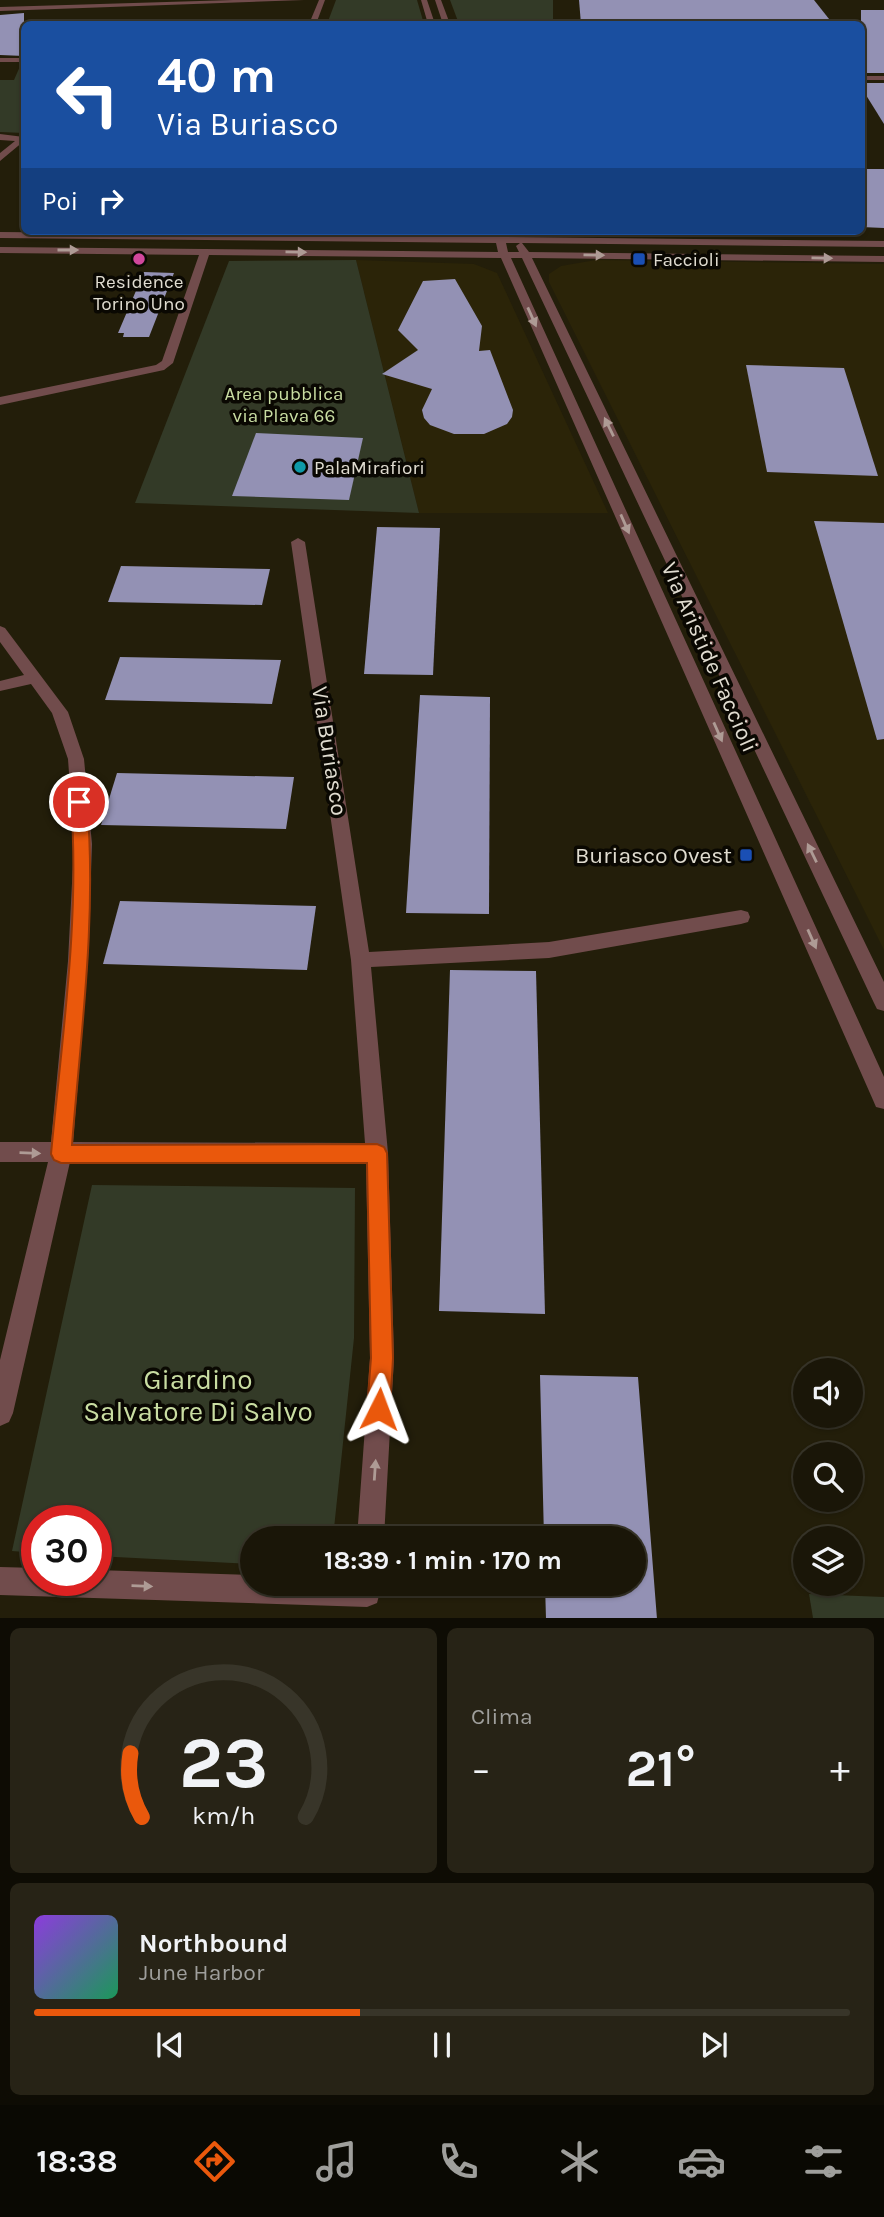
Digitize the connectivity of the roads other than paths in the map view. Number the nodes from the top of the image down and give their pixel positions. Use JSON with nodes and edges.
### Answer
{"nodes":[{"id":1,"x":301,"y":0,"type":"edge"},
{"id":2,"x":322,"y":0,"type":"edge"},
{"id":3,"x":424,"y":0,"type":"edge"},
{"id":4,"x":438,"y":0,"type":"edge"},
{"id":5,"x":0,"y":9,"type":"edge"},
{"id":6,"x":313,"y":21,"type":"edge"},
{"id":7,"x":431,"y":21,"type":"edge"},
{"id":8,"x":446,"y":21,"type":"edge"},
{"id":9,"x":0,"y":60,"type":"edge"},
{"id":10,"x":21,"y":60,"type":"edge"},
{"id":11,"x":865,"y":78,"type":"edge"},
{"id":12,"x":884,"y":78,"type":"edge"},
{"id":13,"x":0,"y":137,"type":"edge"},
{"id":14,"x":21,"y":138,"type":"edge"},
{"id":15,"x":21,"y":139,"type":"edge"},
{"id":16,"x":0,"y":158,"type":"edge"},
{"id":17,"x":0,"y":235,"type":"edge"},
{"id":18,"x":517,"y":235,"type":"edge"},
{"id":19,"x":253,"y":237,"type":"junction"},
{"id":20,"x":500,"y":242,"type":"edge"},
{"id":21,"x":884,"y":244,"type":"edge"},
{"id":22,"x":0,"y":250,"type":"edge"},
{"id":23,"x":205,"y":251,"type":"junction"},
{"id":24,"x":249,"y":252,"type":"junction"},
{"id":25,"x":526,"y":254,"type":"junction"},
{"id":26,"x":884,"y":259,"type":"edge"},
{"id":27,"x":0,"y":401,"type":"edge"},
{"id":28,"x":298,"y":542,"type":"dead end"},
{"id":29,"x":0,"y":631,"type":"edge"},
{"id":30,"x":33,"y":678,"type":"junction"},
{"id":31,"x":0,"y":686,"type":"edge"},
{"id":32,"x":741,"y":917,"type":"dead end"},
{"id":33,"x":361,"y":960,"type":"junction"},
{"id":34,"x":884,"y":1003,"type":"edge"},
{"id":35,"x":884,"y":1100,"type":"edge"},
{"id":36,"x":0,"y":1152,"type":"edge"},
{"id":37,"x":377,"y":1153,"type":"junction"},
{"id":38,"x":61,"y":1154,"type":"junction"},
{"id":39,"x":0,"y":1413,"type":"edge"},
{"id":40,"x":372,"y":1526,"type":"edge"},
{"id":41,"x":0,"y":1581,"type":"edge"},
{"id":42,"x":240,"y":1589,"type":"edge"}],
"edges":[{"from":1,"to":5,"type":"street"},
{"from":2,"to":6,"type":"street"},
{"from":3,"to":7,"type":"street"},
{"from":4,"to":8,"type":"street"},
{"from":9,"to":10,"type":"street"},
{"from":11,"to":12,"type":"street"},
{"from":13,"to":14,"type":"street"},
{"from":15,"to":16,"type":"street"},
{"from":17,"to":19,"type":"street"},
{"from":18,"to":20,"type":"street"},
{"from":18,"to":21,"type":"street"},
{"from":18,"to":25,"type":"street","name":"Via Aristide Faccioli"},
{"from":19,"to":20,"type":"street"},
{"from":19,"to":24,"type":"street"},
{"from":24,"to":20,"type":"street","one_way":true},
{"from":20,"to":25,"type":"street"},
{"from":20,"to":35,"type":"street","name":"Via Aristide Faccioli","one_way":true},
{"from":22,"to":23,"type":"street","one_way":true},
{"from":23,"to":24,"type":"street"},
{"from":23,"to":27,"type":"street"},
{"from":25,"to":26,"type":"street","one_way":true},
{"from":34,"to":25,"type":"street","name":"Via Aristide Faccioli","one_way":true},
{"from":28,"to":33,"type":"street","name":"Via Buriasco"},
{"from":29,"to":30,"type":"street"},
{"from":30,"to":31,"type":"street"},
{"from":30,"to":38,"type":"street"},
{"from":32,"to":33,"type":"street"},
{"from":33,"to":37,"type":"street","name":"Via Buriasco"},
{"from":36,"to":38,"type":"street","one_way":true},
{"from":37,"to":38,"type":"street"},
{"from":40,"to":37,"type":"street","name":"Via Buriasco","one_way":true},
{"from":38,"to":39,"type":"street"},
{"from":41,"to":42,"type":"street","one_way":true}]}
